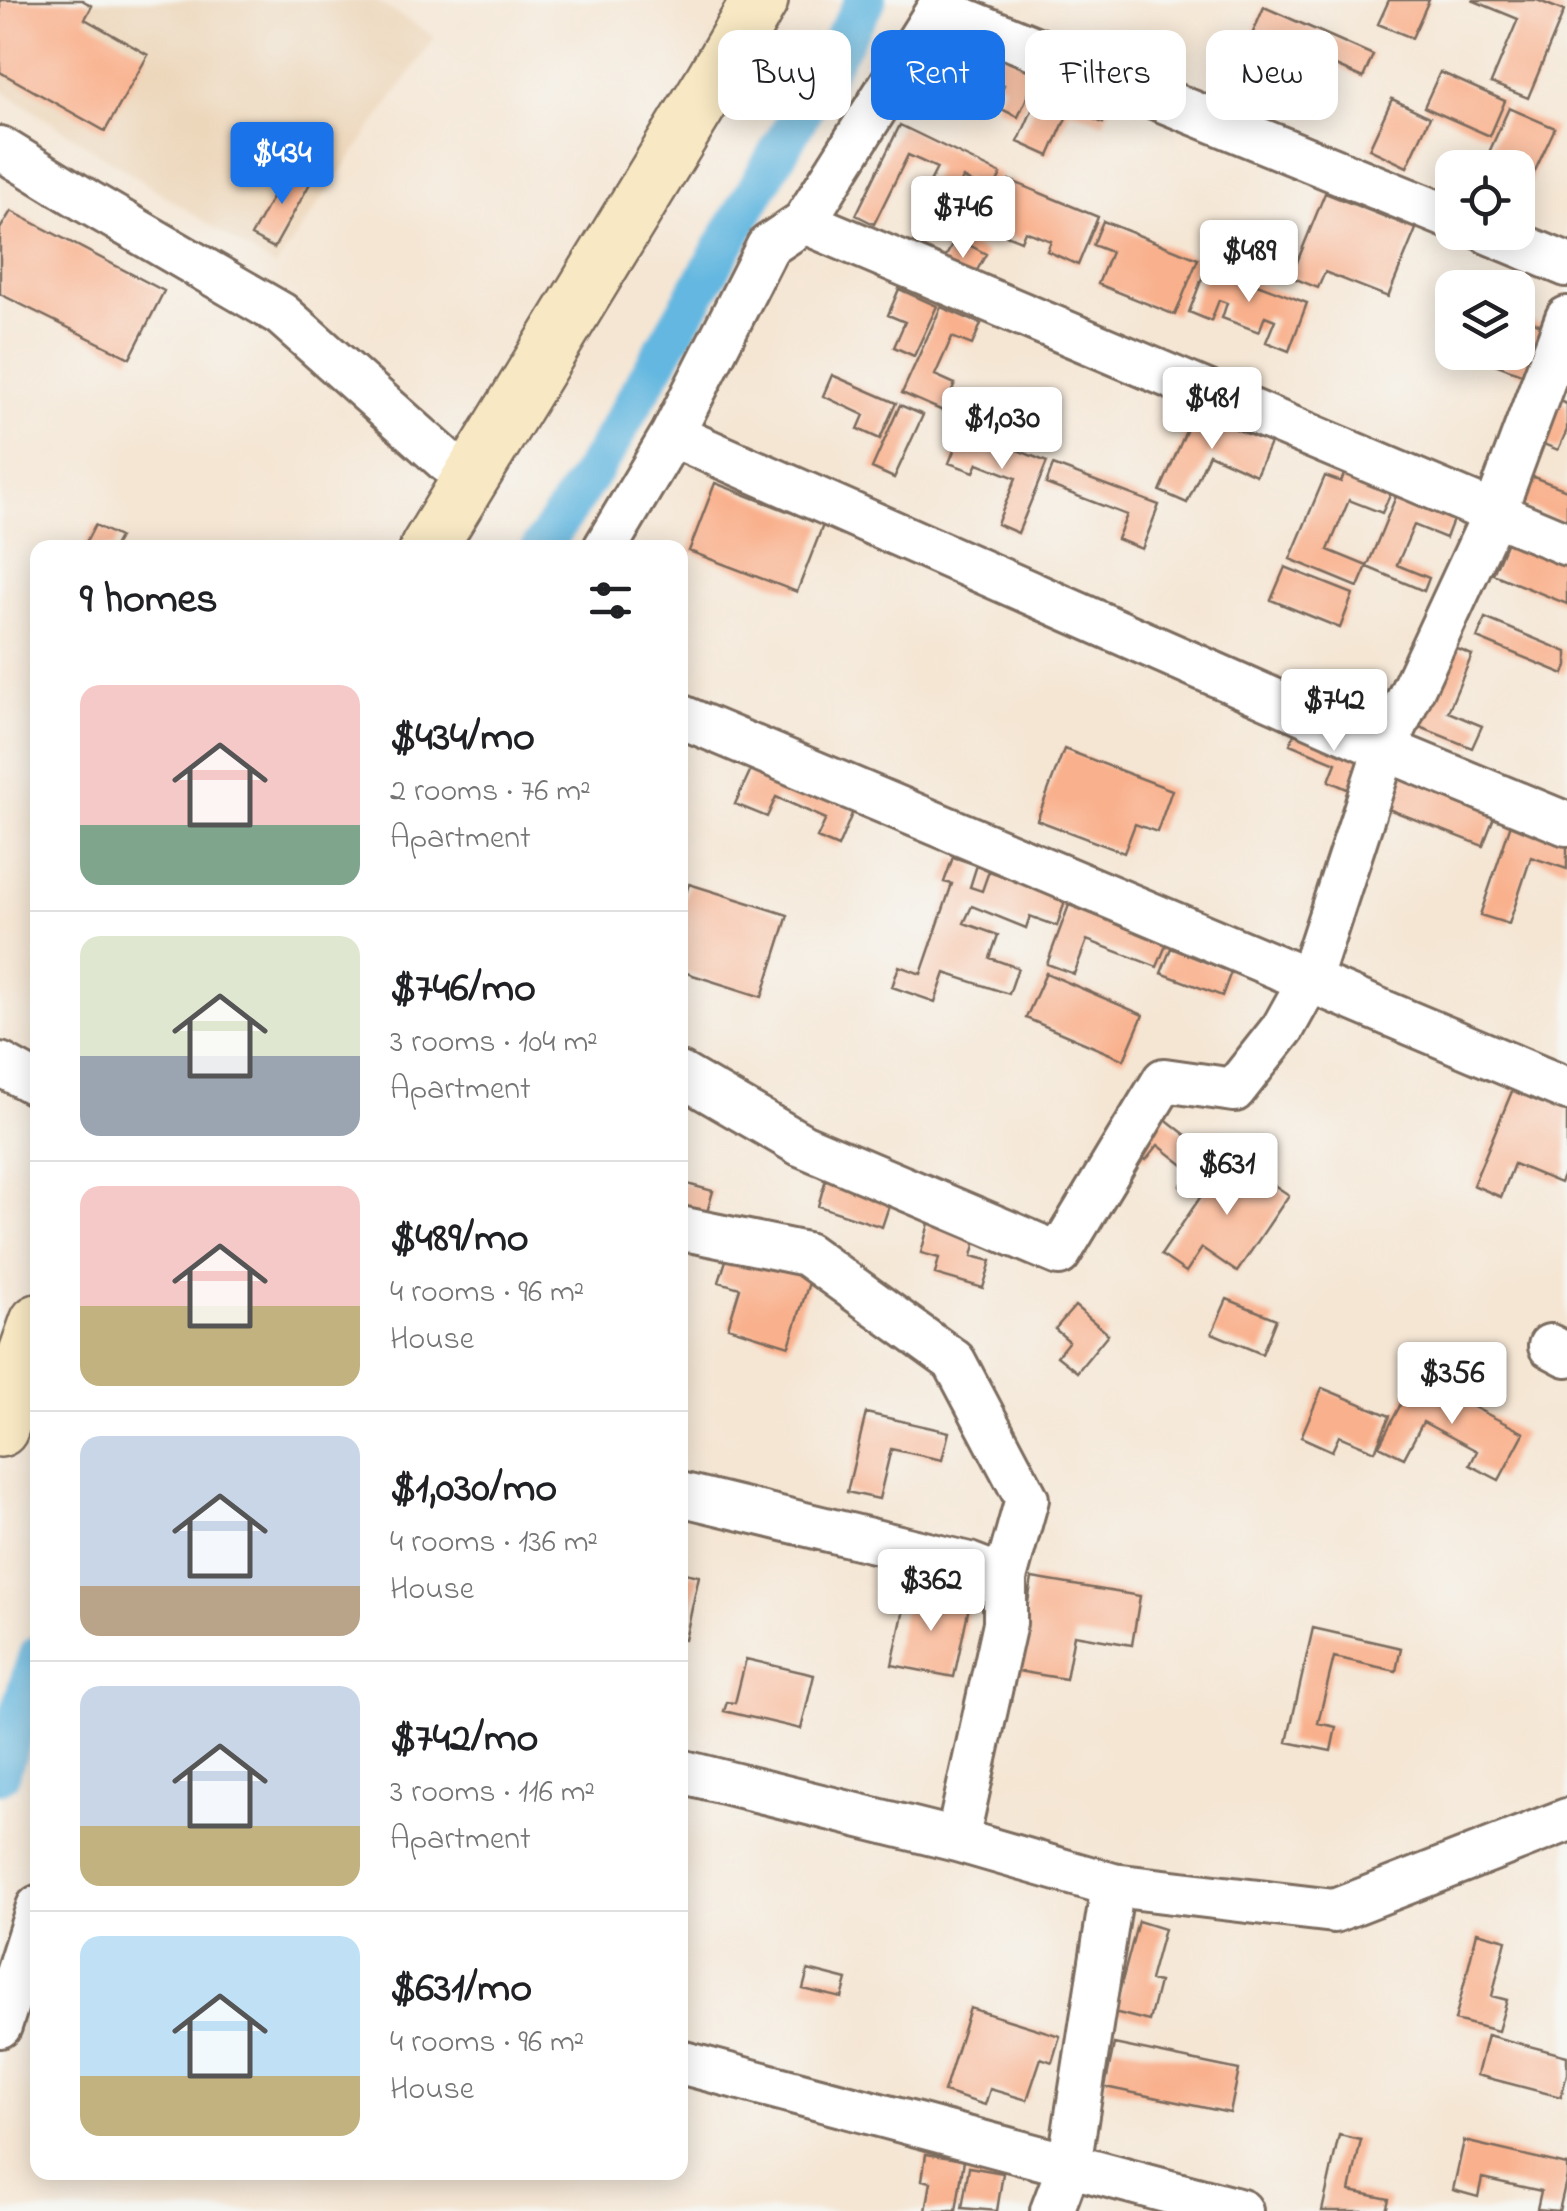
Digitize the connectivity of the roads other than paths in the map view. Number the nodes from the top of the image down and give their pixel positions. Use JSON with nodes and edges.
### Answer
{"nodes":[{"id":1,"x":760,"y":0,"type":"edge"},
{"id":2,"x":941,"y":4,"type":"edge"},
{"id":3,"x":0,"y":148,"type":"edge"},
{"id":4,"x":1435,"y":211,"type":"edge"},
{"id":5,"x":804,"y":222,"type":"junction"},
{"id":6,"x":1531,"y":250,"type":"edge"},
{"id":7,"x":1567,"y":265,"type":"edge"},
{"id":8,"x":1567,"y":318,"type":"edge"},
{"id":9,"x":672,"y":435,"type":"junction"},
{"id":10,"x":468,"y":481,"type":"junction"},
{"id":11,"x":1494,"y":514,"type":"junction"},
{"id":12,"x":433,"y":540,"type":"edge"},
{"id":13,"x":610,"y":540,"type":"edge"},
{"id":14,"x":1567,"y":544,"type":"edge"},
{"id":15,"x":688,"y":719,"type":"edge"},
{"id":16,"x":1385,"y":749,"type":"junction"},
{"id":17,"x":1567,"y":824,"type":"edge"},
{"id":18,"x":1310,"y":981,"type":"junction"},
{"id":19,"x":0,"y":1064,"type":"edge"},
{"id":20,"x":688,"y":1079,"type":"edge"},
{"id":21,"x":30,"y":1081,"type":"edge"},
{"id":22,"x":1567,"y":1088,"type":"edge"},
{"id":23,"x":688,"y":1230,"type":"edge"},
{"id":24,"x":30,"y":1345,"type":"edge"},
{"id":25,"x":0,"y":1429,"type":"edge"},
{"id":26,"x":688,"y":1496,"type":"edge"},
{"id":27,"x":1005,"y":1578,"type":"junction"},
{"id":28,"x":688,"y":1772,"type":"edge"},
{"id":29,"x":1567,"y":1820,"type":"edge"},
{"id":30,"x":957,"y":1840,"type":"junction"},
{"id":31,"x":1113,"y":1886,"type":"junction"},
{"id":32,"x":30,"y":1932,"type":"edge"},
{"id":33,"x":0,"y":2026,"type":"edge"},
{"id":34,"x":688,"y":2064,"type":"edge"},
{"id":35,"x":1068,"y":2166,"type":"junction"},
{"id":36,"x":1052,"y":2211,"type":"edge"},
{"id":37,"x":1241,"y":2211,"type":"edge"}],
"edges":[{"from":1,"to":10,"type":"street"},
{"from":2,"to":4,"type":"street"},
{"from":2,"to":5,"type":"street"},
{"from":3,"to":10,"type":"street"},
{"from":5,"to":9,"type":"street"},
{"from":5,"to":11,"type":"street"},
{"from":6,"to":7,"type":"street"},
{"from":8,"to":11,"type":"street"},
{"from":9,"to":13,"type":"street"},
{"from":9,"to":16,"type":"street"},
{"from":10,"to":12,"type":"street"},
{"from":11,"to":14,"type":"street"},
{"from":11,"to":16,"type":"street"},
{"from":15,"to":18,"type":"street"},
{"from":16,"to":17,"type":"street"},
{"from":16,"to":18,"type":"street"},
{"from":18,"to":20,"type":"street"},
{"from":18,"to":22,"type":"street"},
{"from":19,"to":21,"type":"street"},
{"from":23,"to":27,"type":"street"},
{"from":24,"to":25,"type":"street"},
{"from":26,"to":27,"type":"street"},
{"from":27,"to":30,"type":"street"},
{"from":28,"to":30,"type":"street"},
{"from":29,"to":31,"type":"street"},
{"from":30,"to":31,"type":"street"},
{"from":31,"to":35,"type":"street"},
{"from":32,"to":33,"type":"street"},
{"from":34,"to":35,"type":"street"},
{"from":35,"to":36,"type":"street"},
{"from":35,"to":37,"type":"street"}]}
